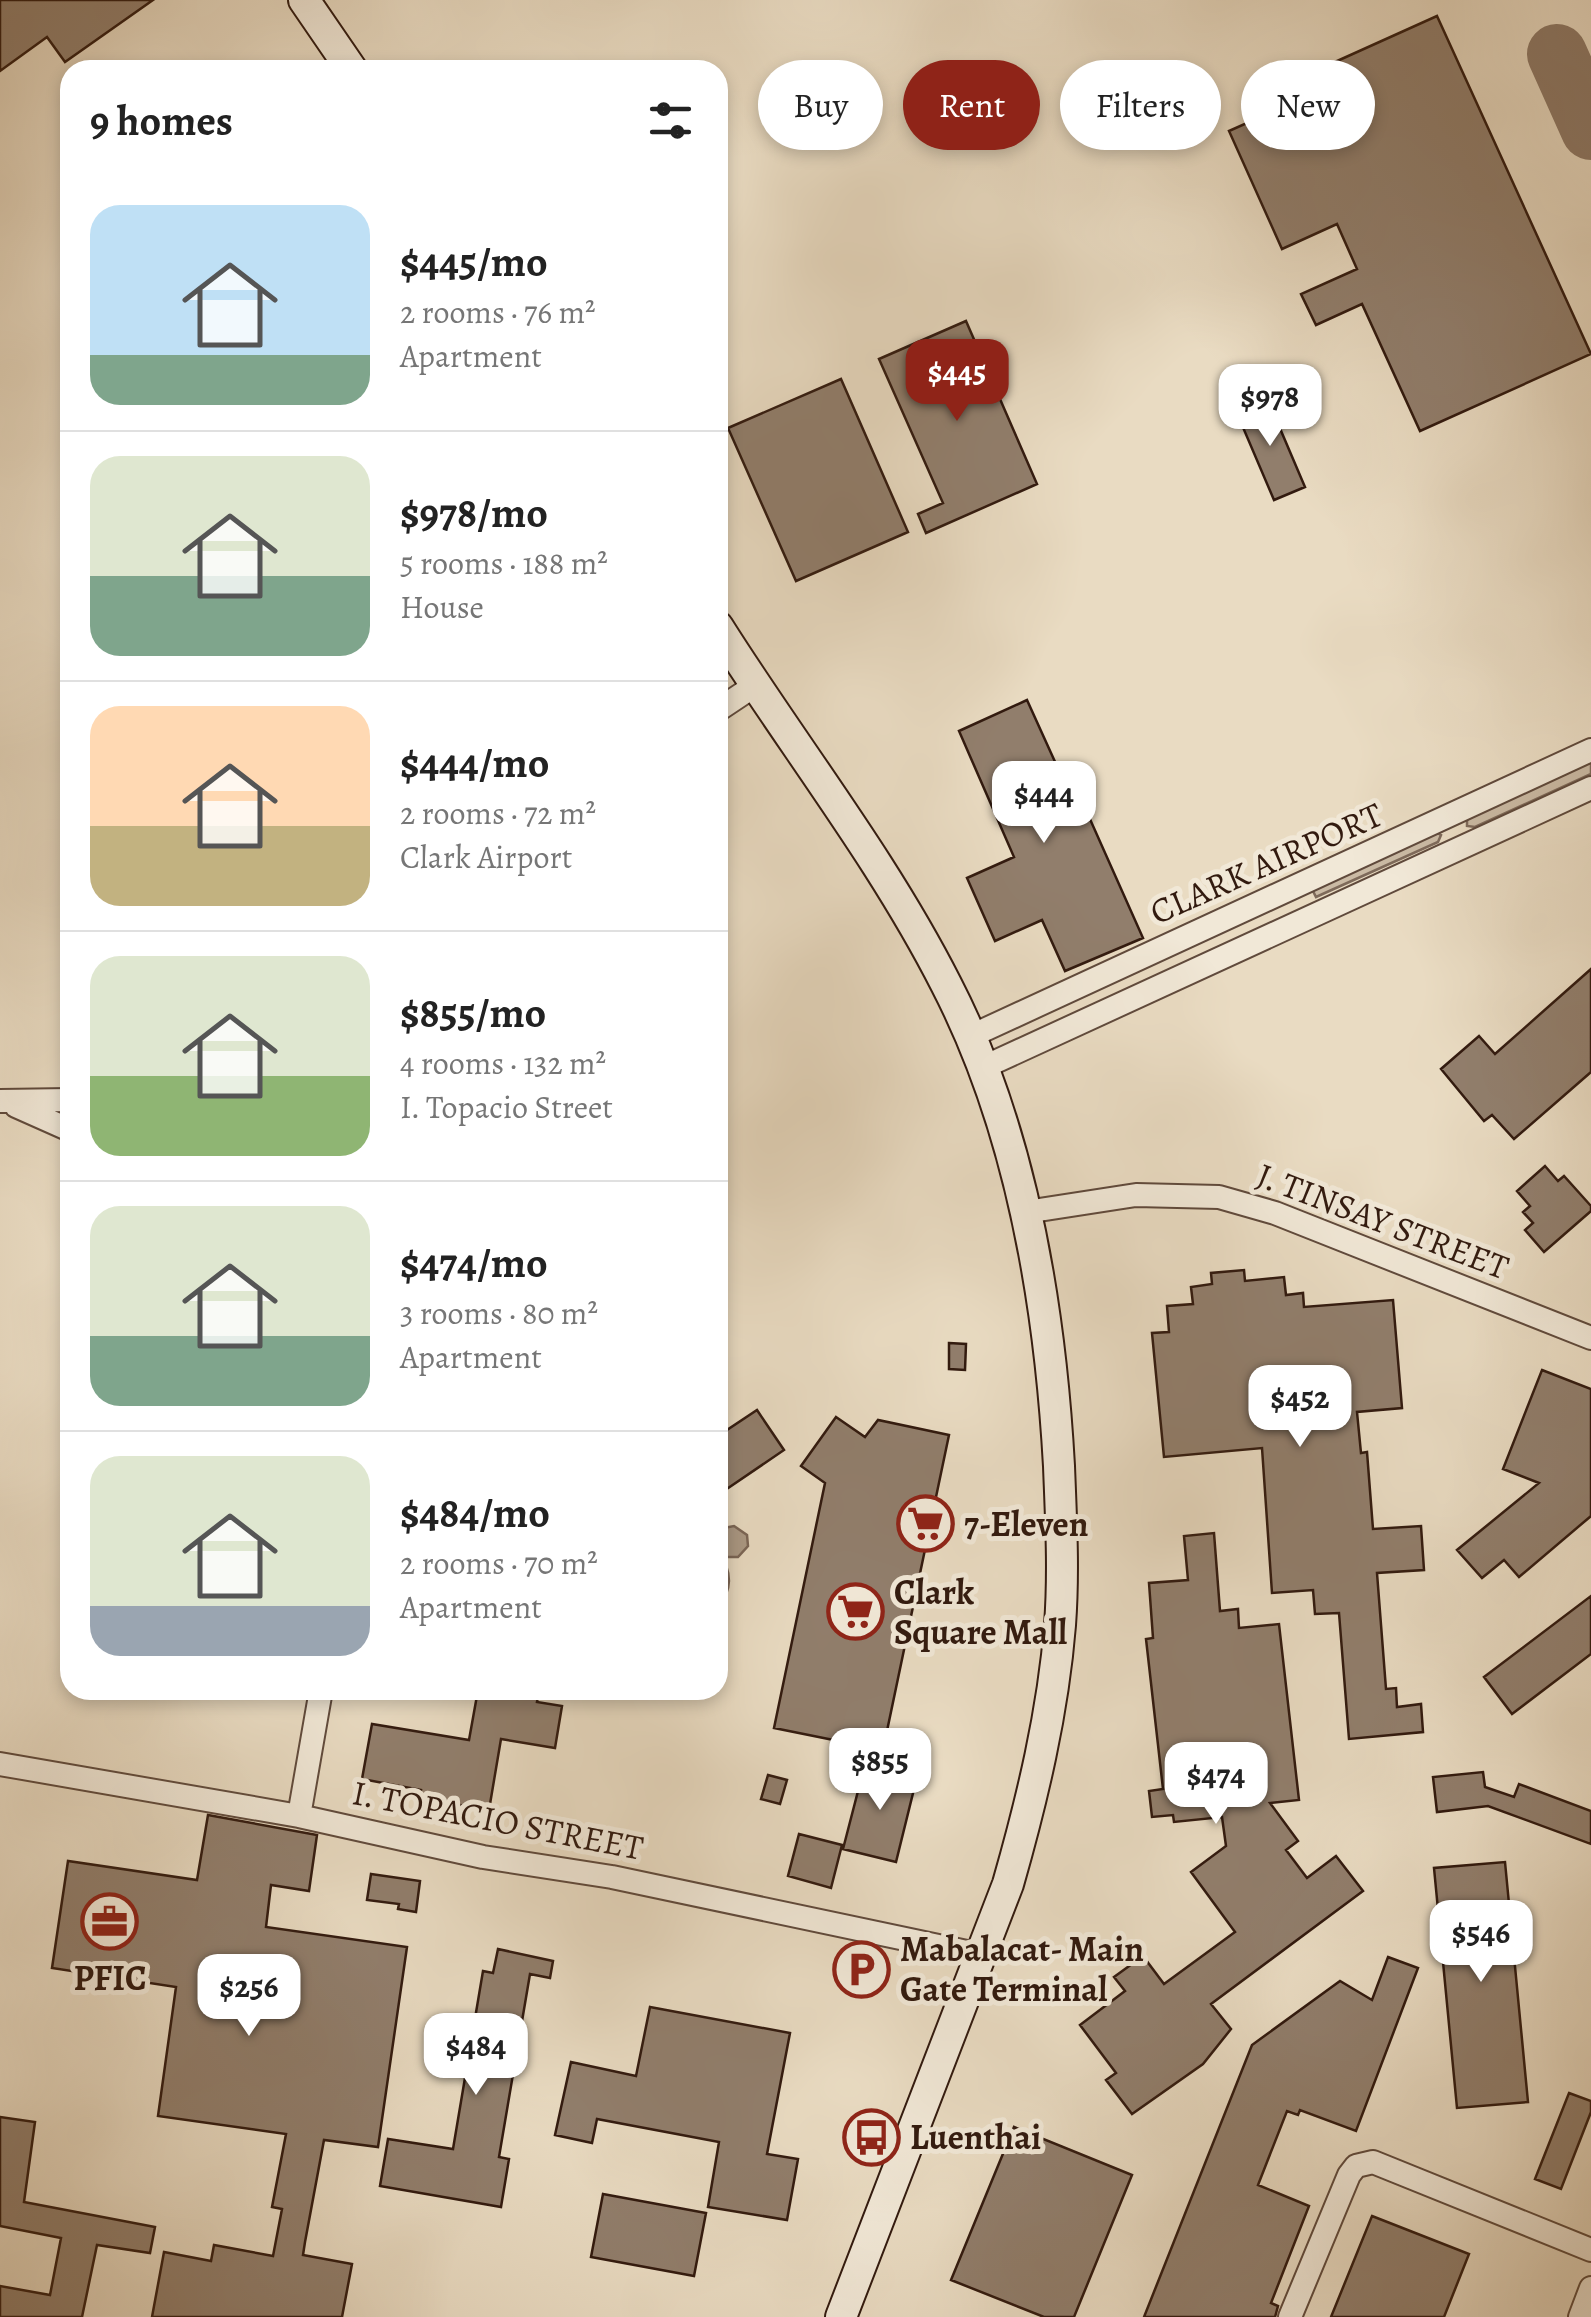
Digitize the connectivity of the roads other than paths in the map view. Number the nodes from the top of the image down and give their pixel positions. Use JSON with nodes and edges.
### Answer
{"nodes":[{"id":1,"x":310,"y":1,"type":"edge"},
{"id":2,"x":346,"y":60,"type":"edge"},
{"id":3,"x":728,"y":643,"type":"edge"},
{"id":4,"x":754,"y":686,"type":"junction"},
{"id":5,"x":728,"y":703,"type":"edge"},
{"id":6,"x":1591,"y":750,"type":"edge"},
{"id":7,"x":1591,"y":788,"type":"edge"},
{"id":8,"x":1446,"y":819,"type":"junction"},
{"id":9,"x":1461,"y":849,"type":"junction"},
{"id":10,"x":970,"y":1036,"type":"junction"},
{"id":11,"x":984,"y":1067,"type":"junction"},
{"id":12,"x":60,"y":1100,"type":"edge"},
{"id":13,"x":4,"y":1102,"type":"edge"},
{"id":14,"x":60,"y":1126,"type":"edge"},
{"id":15,"x":1026,"y":1212,"type":"junction"},
{"id":16,"x":1591,"y":1338,"type":"edge"},
{"id":17,"x":318,"y":1700,"type":"edge"},
{"id":18,"x":0,"y":1764,"type":"edge"},
{"id":19,"x":299,"y":1816,"type":"junction"},
{"id":20,"x":981,"y":1955,"type":"junction"},
{"id":21,"x":1591,"y":2250,"type":"edge"},
{"id":22,"x":1591,"y":2288,"type":"edge"},
{"id":23,"x":841,"y":2317,"type":"edge"},
{"id":24,"x":1290,"y":2317,"type":"edge"},
{"id":25,"x":1580,"y":2317,"type":"edge"}],
"edges":[{"from":1,"to":2,"type":"main road"},
{"from":3,"to":4,"type":"main road"},
{"from":4,"to":5,"type":"street"},
{"from":4,"to":10,"type":"main road"},
{"from":6,"to":8,"type":"street","name":"CLARK AIRPORT"},
{"from":7,"to":9,"type":"street","name":"CLARK AIRPORT"},
{"from":8,"to":9,"type":"street"},
{"from":8,"to":10,"type":"street","name":"CLARK AIRPORT"},
{"from":9,"to":11,"type":"street","name":"CLARK AIRPORT"},
{"from":10,"to":11,"type":"main road"},
{"from":11,"to":15,"type":"main road"},
{"from":12,"to":13,"type":"street"},
{"from":13,"to":14,"type":"street"},
{"from":15,"to":16,"type":"street","name":"J. TINSAY STREET"},
{"from":15,"to":20,"type":"main road"},
{"from":17,"to":19,"type":"street"},
{"from":18,"to":19,"type":"street","name":"I. TOPACIO STREET"},
{"from":19,"to":20,"type":"street","name":"I. TOPACIO STREET"},
{"from":20,"to":23,"type":"main road"},
{"from":21,"to":24,"type":"street"},
{"from":22,"to":25,"type":"street"}]}
